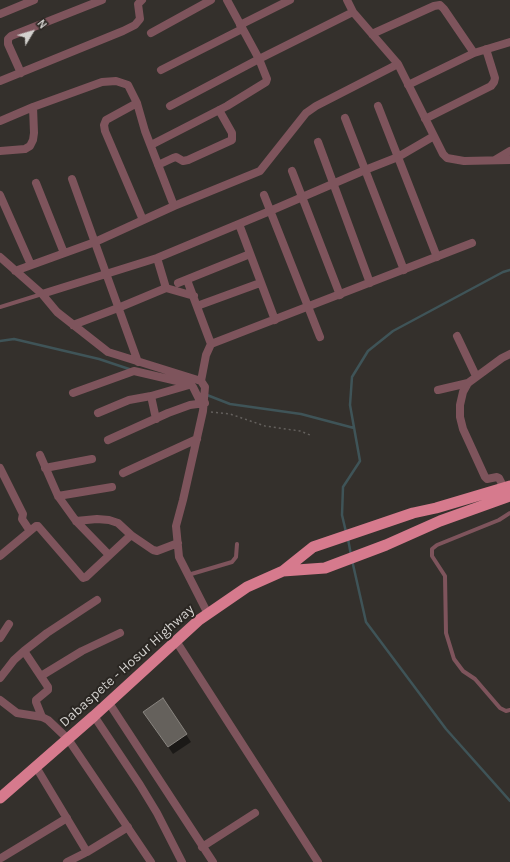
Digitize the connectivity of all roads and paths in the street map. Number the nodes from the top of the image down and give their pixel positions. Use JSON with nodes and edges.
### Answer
{"nodes":[{"id":1,"x":34,"y":0,"type":"edge"},
{"id":2,"x":102,"y":0,"type":"edge"},
{"id":3,"x":142,"y":0,"type":"edge"},
{"id":4,"x":211,"y":0,"type":"edge"},
{"id":5,"x":227,"y":0,"type":"edge"},
{"id":6,"x":290,"y":0,"type":"edge"},
{"id":7,"x":347,"y":0,"type":"edge"},
{"id":8,"x":353,"y":12,"type":"junction"},
{"id":9,"x":0,"y":14,"type":"edge"},
{"id":10,"x":241,"y":27,"type":"junction"},
{"id":11,"x":151,"y":33,"type":"dead end"},
{"id":12,"x":372,"y":34,"type":"junction"},
{"id":13,"x":510,"y":35,"type":"edge"},
{"id":14,"x":510,"y":42,"type":"edge"},
{"id":15,"x":495,"y":46,"type":"junction"},
{"id":16,"x":486,"y":49,"type":"junction"},
{"id":17,"x":474,"y":53,"type":"junction"},
{"id":18,"x":258,"y":58,"type":"junction"},
{"id":19,"x":398,"y":64,"type":"junction"},
{"id":20,"x":161,"y":70,"type":"dead end"},
{"id":21,"x":21,"y":73,"type":"junction"},
{"id":22,"x":0,"y":81,"type":"edge"},
{"id":23,"x":408,"y":85,"type":"junction"},
{"id":24,"x":138,"y":103,"type":"junction"},
{"id":25,"x":170,"y":106,"type":"dead end"},
{"id":26,"x":378,"y":106,"type":"dead end"},
{"id":27,"x":33,"y":107,"type":"junction"},
{"id":28,"x":220,"y":110,"type":"junction"},
{"id":29,"x":345,"y":118,"type":"dead end"},
{"id":30,"x":426,"y":119,"type":"junction"},
{"id":31,"x":0,"y":121,"type":"edge"},
{"id":32,"x":434,"y":136,"type":"junction"},
{"id":33,"x":318,"y":142,"type":"dead end"},
{"id":34,"x":151,"y":145,"type":"junction"},
{"id":35,"x":0,"y":151,"type":"edge"},
{"id":36,"x":510,"y":151,"type":"edge"},
{"id":37,"x":398,"y":157,"type":"junction"},
{"id":38,"x":494,"y":160,"type":"junction"},
{"id":39,"x":510,"y":160,"type":"edge"},
{"id":40,"x":158,"y":165,"type":"junction"},
{"id":41,"x":365,"y":170,"type":"junction"},
{"id":42,"x":292,"y":171,"type":"dead end"},
{"id":43,"x":72,"y":179,"type":"dead end"},
{"id":44,"x":36,"y":183,"type":"dead end"},
{"id":45,"x":333,"y":183,"type":"junction"},
{"id":46,"x":0,"y":195,"type":"edge"},
{"id":47,"x":264,"y":195,"type":"dead end"},
{"id":48,"x":302,"y":198,"type":"junction"},
{"id":49,"x":174,"y":206,"type":"junction"},
{"id":50,"x":270,"y":211,"type":"junction"},
{"id":51,"x":143,"y":220,"type":"junction"},
{"id":52,"x":239,"y":224,"type":"junction"},
{"id":53,"x":95,"y":242,"type":"junction"},
{"id":54,"x":472,"y":244,"type":"dead end"},
{"id":55,"x":64,"y":253,"type":"junction"},
{"id":56,"x":250,"y":254,"type":"junction"},
{"id":57,"x":437,"y":257,"type":"junction"},
{"id":58,"x":0,"y":258,"type":"edge"},
{"id":59,"x":157,"y":258,"type":"junction"},
{"id":60,"x":31,"y":265,"type":"junction"},
{"id":61,"x":404,"y":270,"type":"junction"},
{"id":62,"x":15,"y":271,"type":"junction"},
{"id":63,"x":106,"y":274,"type":"junction"},
{"id":64,"x":187,"y":280,"type":"junction"},
{"id":65,"x":260,"y":282,"type":"junction"},
{"id":66,"x":178,"y":283,"type":"dead end"},
{"id":67,"x":370,"y":283,"type":"junction"},
{"id":68,"x":166,"y":288,"type":"junction"},
{"id":69,"x":42,"y":294,"type":"junction"},
{"id":70,"x":340,"y":295,"type":"junction"},
{"id":71,"x":194,"y":296,"type":"junction"},
{"id":72,"x":197,"y":306,"type":"junction"},
{"id":73,"x":0,"y":307,"type":"edge"},
{"id":74,"x":308,"y":307,"type":"junction"},
{"id":75,"x":118,"y":308,"type":"junction"},
{"id":76,"x":275,"y":320,"type":"junction"},
{"id":77,"x":73,"y":325,"type":"junction"},
{"id":78,"x":457,"y":336,"type":"dead end"},
{"id":79,"x":320,"y":337,"type":"dead end"},
{"id":80,"x":211,"y":344,"type":"junction"},
{"id":81,"x":510,"y":354,"type":"edge"},
{"id":82,"x":138,"y":362,"type":"junction"},
{"id":83,"x":476,"y":376,"type":"junction"},
{"id":84,"x":468,"y":383,"type":"junction"},
{"id":85,"x":190,"y":384,"type":"junction"},
{"id":86,"x":203,"y":384,"type":"junction"},
{"id":87,"x":438,"y":390,"type":"dead end"},
{"id":88,"x":73,"y":393,"type":"dead end"},
{"id":89,"x":151,"y":396,"type":"junction"},
{"id":90,"x":203,"y":405,"type":"junction"},
{"id":91,"x":98,"y":413,"type":"dead end"},
{"id":92,"x":156,"y":419,"type":"junction"},
{"id":93,"x":310,"y":435,"type":"dead end"},
{"id":94,"x":198,"y":439,"type":"junction"},
{"id":95,"x":108,"y":440,"type":"dead end"},
{"id":96,"x":40,"y":455,"type":"dead end"},
{"id":97,"x":92,"y":459,"type":"dead end"},
{"id":98,"x":0,"y":468,"type":"edge"},
{"id":99,"x":45,"y":468,"type":"junction"},
{"id":100,"x":124,"y":473,"type":"dead end"},
{"id":101,"x":112,"y":487,"type":"dead end"},
{"id":102,"x":508,"y":490,"type":"edge"},
{"id":103,"x":58,"y":496,"type":"junction"},
{"id":104,"x":436,"y":508,"type":"junction"},
{"id":105,"x":510,"y":513,"type":"edge"},
{"id":106,"x":76,"y":521,"type":"junction"},
{"id":107,"x":440,"y":521,"type":"junction"},
{"id":108,"x":30,"y":531,"type":"junction"},
{"id":109,"x":131,"y":535,"type":"junction"},
{"id":110,"x":178,"y":543,"type":"junction"},
{"id":111,"x":237,"y":544,"type":"dead end"},
{"id":112,"x":109,"y":555,"type":"junction"},
{"id":113,"x":0,"y":556,"type":"edge"},
{"id":114,"x":283,"y":571,"type":"junction"},
{"id":115,"x":188,"y":575,"type":"junction"},
{"id":116,"x":97,"y":600,"type":"dead end"},
{"id":117,"x":208,"y":614,"type":"junction"},
{"id":118,"x":9,"y":624,"type":"dead end"},
{"id":119,"x":120,"y":633,"type":"dead end"},
{"id":120,"x":0,"y":638,"type":"edge"},
{"id":121,"x":176,"y":641,"type":"junction"},
{"id":122,"x":24,"y":651,"type":"junction"},
{"id":123,"x":41,"y":676,"type":"junction"},
{"id":124,"x":0,"y":678,"type":"edge"},
{"id":125,"x":0,"y":700,"type":"edge"},
{"id":126,"x":109,"y":702,"type":"junction"},
{"id":127,"x":510,"y":710,"type":"edge"},
{"id":128,"x":94,"y":716,"type":"junction"},
{"id":129,"x":42,"y":717,"type":"junction"},
{"id":130,"x":68,"y":739,"type":"junction"},
{"id":131,"x":36,"y":767,"type":"junction"},
{"id":132,"x":0,"y":798,"type":"edge"},
{"id":133,"x":255,"y":813,"type":"dead end"},
{"id":134,"x":67,"y":818,"type":"junction"},
{"id":135,"x":128,"y":827,"type":"junction"},
{"id":136,"x":202,"y":847,"type":"junction"},
{"id":137,"x":87,"y":852,"type":"junction"},
{"id":138,"x":1,"y":858,"type":"edge"},
{"id":139,"x":67,"y":862,"type":"edge"},
{"id":140,"x":151,"y":862,"type":"edge"},
{"id":141,"x":182,"y":862,"type":"edge"},
{"id":142,"x":213,"y":862,"type":"edge"},
{"id":143,"x":318,"y":862,"type":"edge"}],
"edges":[{"from":1,"to":9,"type":"street"},
{"from":2,"to":21,"type":"street"},
{"from":3,"to":21,"type":"street"},
{"from":4,"to":11,"type":"street"},
{"from":5,"to":10,"type":"street"},
{"from":6,"to":10,"type":"street"},
{"from":7,"to":8,"type":"street"},
{"from":8,"to":12,"type":"street"},
{"from":8,"to":18,"type":"street"},
{"from":10,"to":18,"type":"street"},
{"from":10,"to":20,"type":"street"},
{"from":12,"to":17,"type":"street"},
{"from":12,"to":19,"type":"street"},
{"from":13,"to":15,"type":"street"},
{"from":14,"to":15,"type":"street"},
{"from":15,"to":16,"type":"street"},
{"from":16,"to":17,"type":"street"},
{"from":16,"to":30,"type":"street"},
{"from":17,"to":23,"type":"street"},
{"from":18,"to":25,"type":"street"},
{"from":18,"to":28,"type":"street"},
{"from":19,"to":23,"type":"street"},
{"from":19,"to":49,"type":"street"},
{"from":21,"to":22,"type":"street"},
{"from":23,"to":30,"type":"street"},
{"from":24,"to":27,"type":"street"},
{"from":24,"to":34,"type":"street"},
{"from":24,"to":51,"type":"street"},
{"from":26,"to":37,"type":"street"},
{"from":27,"to":31,"type":"street"},
{"from":27,"to":35,"type":"street"},
{"from":28,"to":34,"type":"street"},
{"from":28,"to":40,"type":"street"},
{"from":29,"to":41,"type":"street"},
{"from":30,"to":32,"type":"street"},
{"from":32,"to":37,"type":"street"},
{"from":32,"to":38,"type":"street"},
{"from":33,"to":45,"type":"street"},
{"from":34,"to":40,"type":"street"},
{"from":36,"to":38,"type":"street"},
{"from":37,"to":41,"type":"street"},
{"from":37,"to":57,"type":"street"},
{"from":38,"to":39,"type":"street"},
{"from":40,"to":49,"type":"street"},
{"from":41,"to":45,"type":"street"},
{"from":41,"to":61,"type":"street"},
{"from":42,"to":48,"type":"street"},
{"from":43,"to":53,"type":"street"},
{"from":44,"to":55,"type":"street"},
{"from":45,"to":48,"type":"street"},
{"from":45,"to":67,"type":"street"},
{"from":46,"to":60,"type":"street"},
{"from":47,"to":50,"type":"street"},
{"from":48,"to":50,"type":"street"},
{"from":48,"to":70,"type":"street"},
{"from":49,"to":51,"type":"street"},
{"from":50,"to":52,"type":"street"},
{"from":50,"to":74,"type":"street"},
{"from":51,"to":53,"type":"street"},
{"from":52,"to":56,"type":"street"},
{"from":52,"to":59,"type":"street"},
{"from":53,"to":55,"type":"street"},
{"from":53,"to":63,"type":"street"},
{"from":54,"to":57,"type":"street"},
{"from":55,"to":60,"type":"street"},
{"from":56,"to":64,"type":"street"},
{"from":56,"to":65,"type":"street"},
{"from":57,"to":61,"type":"street"},
{"from":58,"to":62,"type":"street"},
{"from":59,"to":63,"type":"street"},
{"from":59,"to":68,"type":"street"},
{"from":60,"to":62,"type":"street"},
{"from":61,"to":67,"type":"street"},
{"from":62,"to":69,"type":"street"},
{"from":63,"to":69,"type":"street"},
{"from":63,"to":75,"type":"street"},
{"from":64,"to":66,"type":"street"},
{"from":64,"to":71,"type":"street"},
{"from":65,"to":72,"type":"street"},
{"from":65,"to":76,"type":"street"},
{"from":67,"to":70,"type":"street"},
{"from":68,"to":71,"type":"street"},
{"from":68,"to":75,"type":"street"},
{"from":69,"to":73,"type":"lane"},
{"from":69,"to":77,"type":"street"},
{"from":70,"to":74,"type":"street"},
{"from":71,"to":72,"type":"street"},
{"from":72,"to":80,"type":"street"},
{"from":74,"to":76,"type":"street"},
{"from":74,"to":79,"type":"street"},
{"from":75,"to":77,"type":"street"},
{"from":75,"to":82,"type":"street"},
{"from":76,"to":80,"type":"street"},
{"from":77,"to":82,"type":"street"},
{"from":78,"to":83,"type":"street"},
{"from":80,"to":86,"type":"street"},
{"from":81,"to":83,"type":"street"},
{"from":82,"to":86,"type":"street"},
{"from":83,"to":84,"type":"street"},
{"from":84,"to":87,"type":"street"},
{"from":84,"to":102,"type":"street"},
{"from":85,"to":88,"type":"street"},
{"from":85,"to":89,"type":"street"},
{"from":85,"to":90,"type":"street"},
{"from":86,"to":90,"type":"street"},
{"from":89,"to":91,"type":"street"},
{"from":89,"to":92,"type":"street"},
{"from":90,"to":92,"type":"street"},
{"from":90,"to":93,"type":"path"},
{"from":90,"to":94,"type":"street"},
{"from":92,"to":95,"type":"street"},
{"from":94,"to":100,"type":"street"},
{"from":94,"to":110,"type":"street"},
{"from":96,"to":99,"type":"street"},
{"from":97,"to":99,"type":"street"},
{"from":98,"to":108,"type":"street"},
{"from":99,"to":103,"type":"street"},
{"from":101,"to":103,"type":"street"},
{"from":102,"to":104,"type":"highway","name":"Dabaspete - Hosur Highway"},
{"from":102,"to":107,"type":"highway","name":"Dabaspete - Hosur Highway"},
{"from":103,"to":106,"type":"street"},
{"from":104,"to":107,"type":"highway"},
{"from":104,"to":114,"type":"highway","name":"Dabaspete - Hosur Highway"},
{"from":105,"to":127,"type":"lane"},
{"from":106,"to":109,"type":"street"},
{"from":106,"to":112,"type":"street"},
{"from":107,"to":114,"type":"highway","name":"Dabaspete - Hosur Highway"},
{"from":108,"to":112,"type":"street"},
{"from":108,"to":113,"type":"street"},
{"from":109,"to":110,"type":"street"},
{"from":109,"to":112,"type":"street"},
{"from":110,"to":115,"type":"street"},
{"from":111,"to":115,"type":"lane"},
{"from":114,"to":117,"type":"highway","name":"Dabaspete - Hosur Highway"},
{"from":115,"to":117,"type":"street"},
{"from":116,"to":122,"type":"street"},
{"from":117,"to":121,"type":"highway","name":"Dabaspete - Hosur Highway"},
{"from":118,"to":120,"type":"street"},
{"from":119,"to":123,"type":"street"},
{"from":121,"to":126,"type":"highway","name":"Dabaspete - Hosur Highway"},
{"from":121,"to":143,"type":"street"},
{"from":122,"to":123,"type":"street"},
{"from":122,"to":124,"type":"street"},
{"from":123,"to":129,"type":"street"},
{"from":125,"to":129,"type":"street"},
{"from":126,"to":128,"type":"highway","name":"Dabaspete - Hosur Highway"},
{"from":126,"to":136,"type":"street"},
{"from":128,"to":130,"type":"highway","name":"Dabaspete - Hosur Highway"},
{"from":128,"to":141,"type":"street"},
{"from":129,"to":130,"type":"street"},
{"from":130,"to":131,"type":"highway","name":"Dabaspete - Hosur Highway"},
{"from":130,"to":135,"type":"street"},
{"from":131,"to":132,"type":"highway","name":"Dabaspete - Hosur Highway"},
{"from":131,"to":134,"type":"street"},
{"from":133,"to":136,"type":"street"},
{"from":134,"to":137,"type":"street"},
{"from":134,"to":138,"type":"street"},
{"from":135,"to":137,"type":"street"},
{"from":135,"to":140,"type":"street"},
{"from":136,"to":142,"type":"street"},
{"from":137,"to":139,"type":"street"}]}
